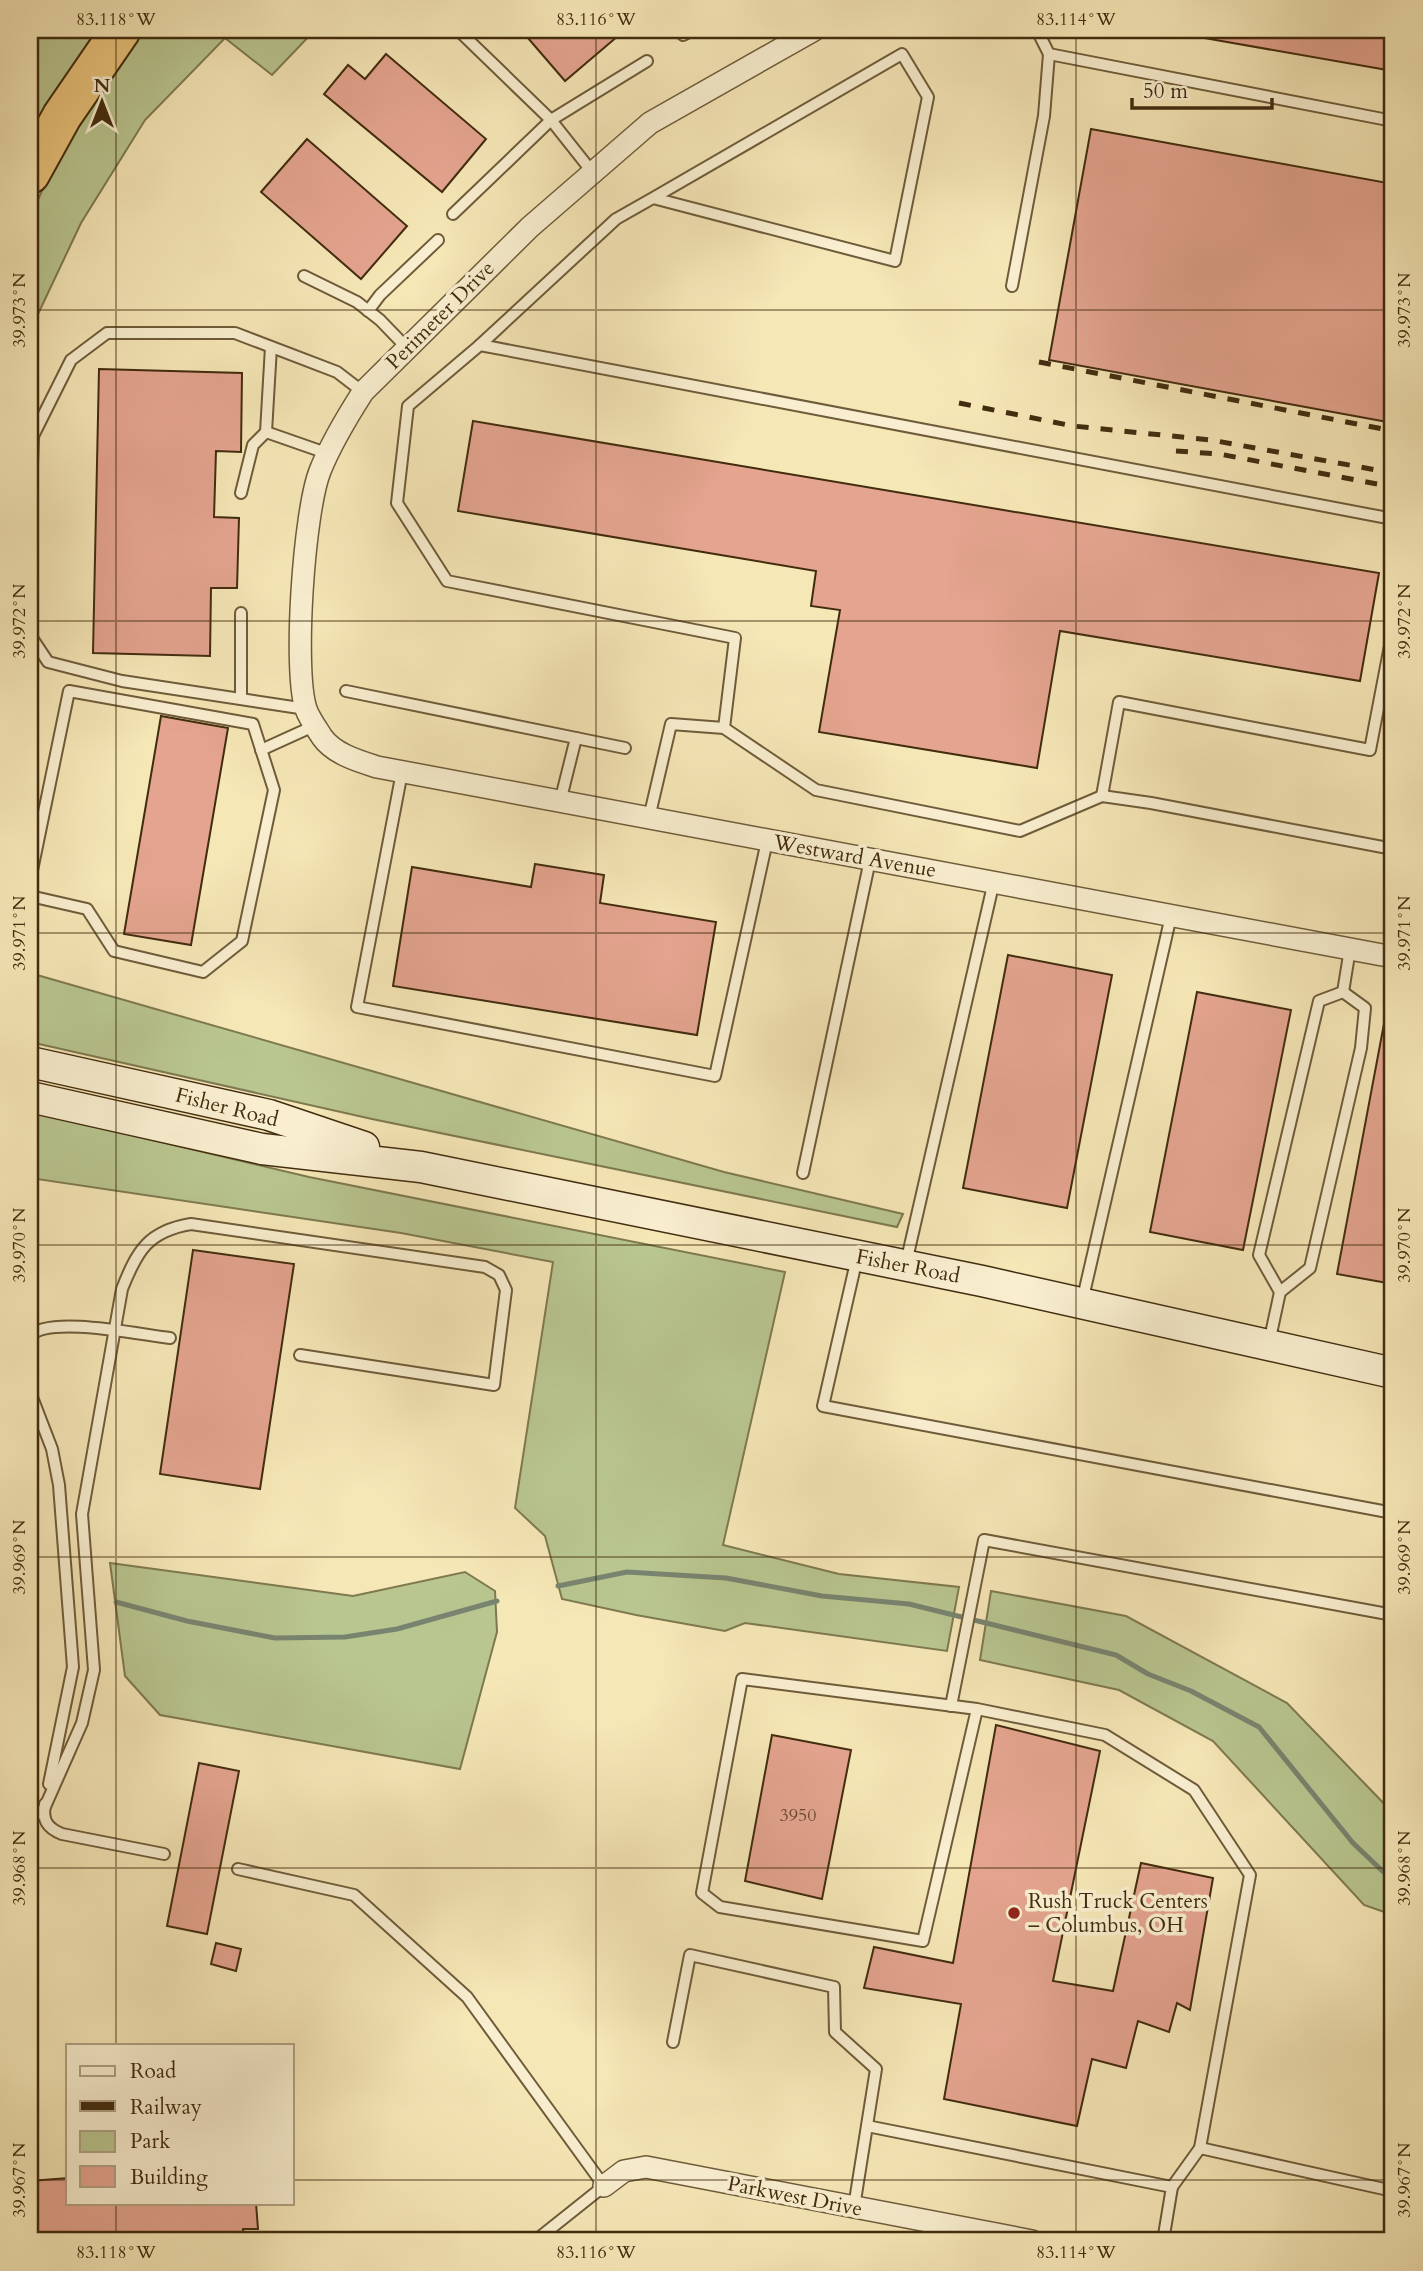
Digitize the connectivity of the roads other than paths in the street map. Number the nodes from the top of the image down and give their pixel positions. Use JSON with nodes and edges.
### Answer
{"nodes":[{"id":1,"x":121,"y":30,"type":"edge"},
{"id":2,"x":458,"y":30,"type":"edge"},
{"id":3,"x":1037,"y":30,"type":"edge"},
{"id":4,"x":807,"y":31,"type":"edge"},
{"id":5,"x":1049,"y":54,"type":"junction"},
{"id":6,"x":647,"y":61,"type":"dead end"},
{"id":7,"x":551,"y":120,"type":"junction"},
{"id":8,"x":1393,"y":121,"type":"edge"},
{"id":9,"x":593,"y":173,"type":"junction"},
{"id":10,"x":30,"y":174,"type":"edge"},
{"id":11,"x":653,"y":198,"type":"junction"},
{"id":12,"x":453,"y":214,"type":"dead end"},
{"id":13,"x":438,"y":240,"type":"dead end"},
{"id":14,"x":304,"y":276,"type":"dead end"},
{"id":15,"x":1012,"y":286,"type":"dead end"},
{"id":16,"x":368,"y":311,"type":"junction"},
{"id":17,"x":480,"y":345,"type":"junction"},
{"id":18,"x":271,"y":347,"type":"junction"},
{"id":19,"x":407,"y":348,"type":"junction"},
{"id":20,"x":363,"y":391,"type":"junction"},
{"id":21,"x":266,"y":432,"type":"junction"},
{"id":22,"x":329,"y":454,"type":"junction"},
{"id":23,"x":241,"y":493,"type":"dead end"},
{"id":24,"x":1393,"y":519,"type":"edge"},
{"id":25,"x":30,"y":521,"type":"edge"},
{"id":26,"x":241,"y":613,"type":"dead end"},
{"id":27,"x":1393,"y":630,"type":"edge"},
{"id":28,"x":30,"y":635,"type":"edge"},
{"id":29,"x":346,"y":691,"type":"dead end"},
{"id":30,"x":241,"y":699,"type":"junction"},
{"id":31,"x":315,"y":724,"type":"junction"},
{"id":32,"x":724,"y":728,"type":"junction"},
{"id":33,"x":576,"y":738,"type":"junction"},
{"id":34,"x":625,"y":748,"type":"dead end"},
{"id":35,"x":261,"y":750,"type":"junction"},
{"id":36,"x":402,"y":772,"type":"junction"},
{"id":37,"x":1102,"y":796,"type":"junction"},
{"id":38,"x":560,"y":802,"type":"junction"},
{"id":39,"x":649,"y":818,"type":"junction"},
{"id":40,"x":767,"y":841,"type":"junction"},
{"id":41,"x":1393,"y":849,"type":"edge"},
{"id":42,"x":870,"y":860,"type":"junction"},
{"id":43,"x":30,"y":880,"type":"edge"},
{"id":44,"x":994,"y":881,"type":"junction"},
{"id":45,"x":30,"y":896,"type":"edge"},
{"id":46,"x":1171,"y":916,"type":"junction"},
{"id":47,"x":1350,"y":949,"type":"junction"},
{"id":48,"x":1393,"y":957,"type":"edge"},
{"id":49,"x":1343,"y":992,"type":"junction"},
{"id":50,"x":30,"y":1062,"type":"edge"},
{"id":51,"x":30,"y":1097,"type":"edge"},
{"id":52,"x":421,"y":1167,"type":"junction"},
{"id":53,"x":803,"y":1173,"type":"dead end"},
{"id":54,"x":858,"y":1256,"type":"junction"},
{"id":55,"x":905,"y":1266,"type":"junction"},
{"id":56,"x":1280,"y":1292,"type":"junction"},
{"id":57,"x":1081,"y":1303,"type":"junction"},
{"id":58,"x":113,"y":1331,"type":"junction"},
{"id":59,"x":30,"y":1336,"type":"edge"},
{"id":60,"x":170,"y":1338,"type":"dead end"},
{"id":61,"x":1268,"y":1345,"type":"junction"},
{"id":62,"x":300,"y":1355,"type":"dead end"},
{"id":63,"x":1393,"y":1373,"type":"edge"},
{"id":64,"x":30,"y":1392,"type":"edge"},
{"id":65,"x":1393,"y":1513,"type":"edge"},
{"id":66,"x":1393,"y":1615,"type":"edge"},
{"id":67,"x":951,"y":1706,"type":"junction"},
{"id":68,"x":977,"y":1709,"type":"junction"},
{"id":69,"x":44,"y":1809,"type":"junction"},
{"id":70,"x":30,"y":1820,"type":"edge"},
{"id":71,"x":164,"y":1854,"type":"dead end"},
{"id":72,"x":238,"y":1869,"type":"dead end"},
{"id":73,"x":673,"y":2042,"type":"dead end"},
{"id":74,"x":867,"y":2126,"type":"junction"},
{"id":75,"x":1200,"y":2148,"type":"junction"},
{"id":76,"x":604,"y":2186,"type":"junction"},
{"id":77,"x":1171,"y":2187,"type":"junction"},
{"id":78,"x":1393,"y":2191,"type":"edge"},
{"id":79,"x":854,"y":2207,"type":"junction"},
{"id":80,"x":535,"y":2241,"type":"edge"},
{"id":81,"x":1032,"y":2241,"type":"edge"},
{"id":82,"x":1163,"y":2241,"type":"edge"}],
"edges":[{"from":1,"to":10,"type":"highway"},
{"from":2,"to":7,"type":"lane"},
{"from":3,"to":5,"type":"lane"},
{"from":4,"to":9,"type":"street","name":"Perimeter Drive"},
{"from":5,"to":8,"type":"lane"},
{"from":5,"to":15,"type":"lane"},
{"from":6,"to":7,"type":"lane"},
{"from":7,"to":9,"type":"lane"},
{"from":7,"to":12,"type":"lane"},
{"from":9,"to":19,"type":"street","name":"Perimeter Drive"},
{"from":11,"to":11,"type":"lane"},
{"from":11,"to":17,"type":"lane"},
{"from":13,"to":16,"type":"lane"},
{"from":14,"to":16,"type":"lane"},
{"from":16,"to":19,"type":"lane"},
{"from":17,"to":24,"type":"lane"},
{"from":17,"to":32,"type":"lane"},
{"from":18,"to":20,"type":"lane"},
{"from":18,"to":21,"type":"lane"},
{"from":18,"to":25,"type":"lane"},
{"from":19,"to":20,"type":"street","name":"Perimeter Drive"},
{"from":20,"to":22,"type":"street","name":"Perimeter Drive"},
{"from":21,"to":22,"type":"lane"},
{"from":21,"to":23,"type":"lane"},
{"from":22,"to":31,"type":"street","name":"Perimeter Drive"},
{"from":26,"to":30,"type":"lane"},
{"from":27,"to":37,"type":"lane"},
{"from":28,"to":30,"type":"lane"},
{"from":29,"to":33,"type":"lane"},
{"from":30,"to":31,"type":"lane"},
{"from":31,"to":35,"type":"lane"},
{"from":31,"to":36,"type":"street","name":"Westward Avenue"},
{"from":32,"to":37,"type":"lane"},
{"from":32,"to":39,"type":"lane"},
{"from":33,"to":34,"type":"lane"},
{"from":33,"to":38,"type":"lane"},
{"from":35,"to":43,"type":"lane"},
{"from":35,"to":45,"type":"lane"},
{"from":36,"to":38,"type":"street","name":"Westward Avenue"},
{"from":36,"to":40,"type":"lane"},
{"from":37,"to":41,"type":"lane"},
{"from":38,"to":39,"type":"street","name":"Westward Avenue"},
{"from":39,"to":40,"type":"street","name":"Westward Avenue"},
{"from":40,"to":42,"type":"street","name":"Westward Avenue"},
{"from":42,"to":44,"type":"street","name":"Westward Avenue"},
{"from":42,"to":53,"type":"lane"},
{"from":44,"to":46,"type":"street","name":"Westward Avenue"},
{"from":44,"to":55,"type":"lane"},
{"from":46,"to":47,"type":"street","name":"Westward Avenue"},
{"from":46,"to":57,"type":"lane"},
{"from":47,"to":48,"type":"street","name":"Westward Avenue"},
{"from":47,"to":49,"type":"lane"},
{"from":49,"to":56,"type":"lane"},
{"from":49,"to":56,"type":"lane"},
{"from":50,"to":52,"type":"main road","name":"Fisher Road"},
{"from":51,"to":52,"type":"main road","name":"Fisher Road"},
{"from":52,"to":54,"type":"main road","name":"Fisher Road"},
{"from":54,"to":55,"type":"main road","name":"Fisher Road"},
{"from":54,"to":65,"type":"lane"},
{"from":55,"to":57,"type":"main road","name":"Fisher Road"},
{"from":56,"to":61,"type":"lane"},
{"from":57,"to":61,"type":"main road","name":"Fisher Road"},
{"from":58,"to":59,"type":"lane"},
{"from":58,"to":60,"type":"lane"},
{"from":58,"to":62,"type":"lane"},
{"from":58,"to":69,"type":"lane"},
{"from":61,"to":63,"type":"main road","name":"Fisher Road"},
{"from":64,"to":69,"type":"lane"},
{"from":66,"to":67,"type":"lane"},
{"from":67,"to":68,"type":"lane"},
{"from":67,"to":68,"type":"lane"},
{"from":68,"to":75,"type":"lane"},
{"from":69,"to":70,"type":"lane"},
{"from":69,"to":71,"type":"lane"},
{"from":72,"to":76,"type":"lane"},
{"from":73,"to":74,"type":"lane"},
{"from":74,"to":77,"type":"lane"},
{"from":74,"to":79,"type":"lane"},
{"from":75,"to":77,"type":"lane"},
{"from":75,"to":78,"type":"lane"},
{"from":76,"to":79,"type":"street","name":"Parkwest Drive"},
{"from":76,"to":80,"type":"lane"},
{"from":77,"to":82,"type":"lane"},
{"from":79,"to":81,"type":"street","name":"Parkwest Drive"}]}
